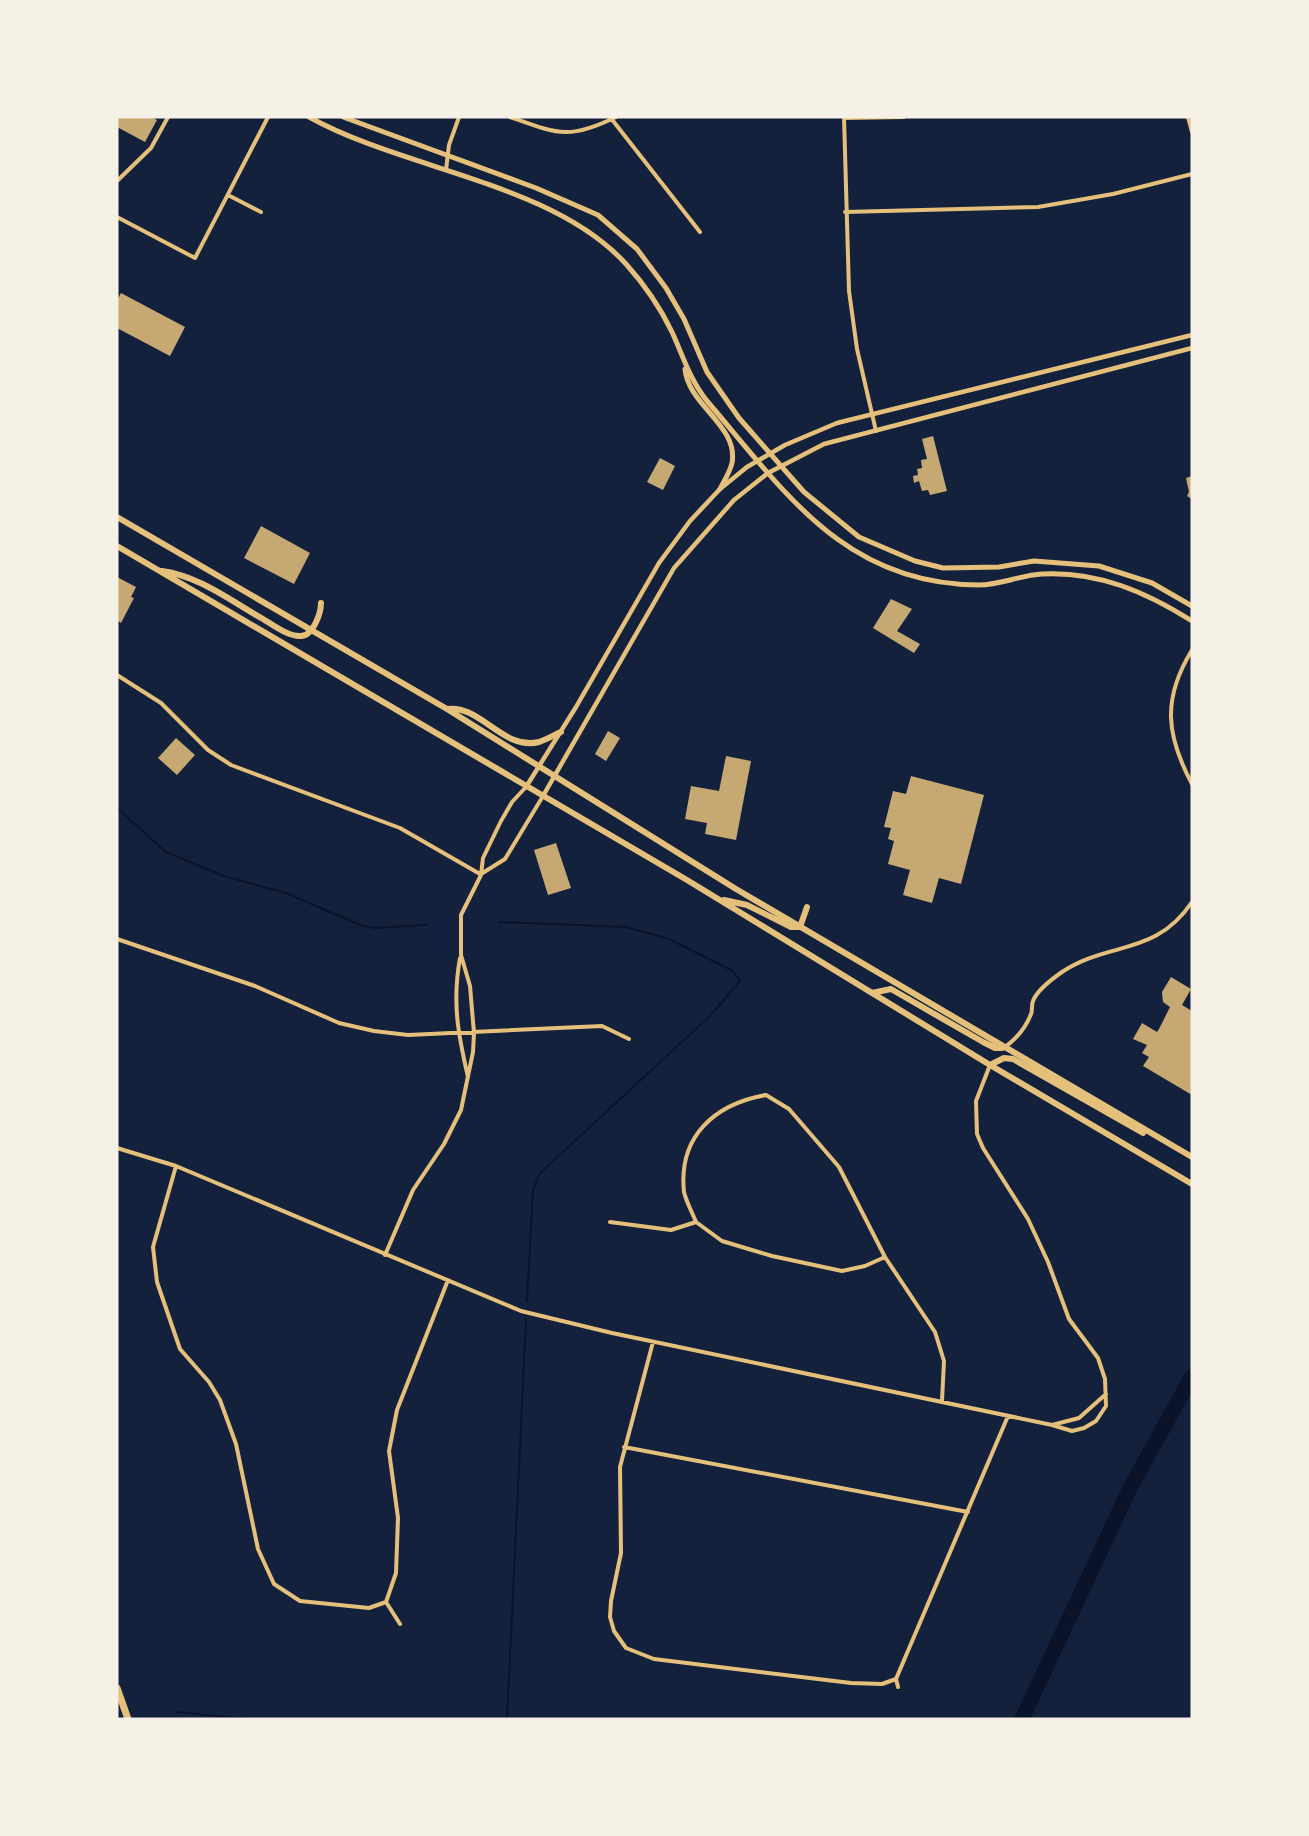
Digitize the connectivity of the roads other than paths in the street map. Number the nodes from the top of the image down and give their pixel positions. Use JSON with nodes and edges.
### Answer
{"nodes":[{"id":1,"x":168,"y":117,"type":"edge"},
{"id":2,"x":268,"y":117,"type":"edge"},
{"id":3,"x":309,"y":117,"type":"edge"},
{"id":4,"x":343,"y":117,"type":"edge"},
{"id":5,"x":459,"y":117,"type":"edge"},
{"id":6,"x":510,"y":117,"type":"edge"},
{"id":7,"x":904,"y":117,"type":"edge"},
{"id":8,"x":1188,"y":117,"type":"edge"},
{"id":9,"x":612,"y":118,"type":"edge"},
{"id":10,"x":844,"y":118,"type":"edge"},
{"id":11,"x":1192,"y":132,"type":"edge"},
{"id":12,"x":447,"y":156,"type":"junction"},
{"id":13,"x":446,"y":170,"type":"junction"},
{"id":14,"x":1192,"y":174,"type":"edge"},
{"id":15,"x":117,"y":181,"type":"edge"},
{"id":16,"x":228,"y":195,"type":"junction"},
{"id":17,"x":261,"y":212,"type":"dead end"},
{"id":18,"x":845,"y":212,"type":"junction"},
{"id":19,"x":117,"y":218,"type":"edge"},
{"id":20,"x":700,"y":232,"type":"dead end"},
{"id":21,"x":1192,"y":334,"type":"edge"},
{"id":22,"x":1192,"y":348,"type":"edge"},
{"id":23,"x":686,"y":365,"type":"junction"},
{"id":24,"x":872,"y":414,"type":"junction"},
{"id":25,"x":876,"y":431,"type":"junction"},
{"id":26,"x":770,"y":453,"type":"junction"},
{"id":27,"x":757,"y":460,"type":"junction"},
{"id":28,"x":781,"y":466,"type":"junction"},
{"id":29,"x":768,"y":473,"type":"junction"},
{"id":30,"x":720,"y":489,"type":"junction"},
{"id":31,"x":117,"y":517,"type":"edge"},
{"id":32,"x":117,"y":546,"type":"edge"},
{"id":33,"x":159,"y":571,"type":"junction"},
{"id":34,"x":321,"y":603,"type":"dead end"},
{"id":35,"x":1192,"y":606,"type":"edge"},
{"id":36,"x":1192,"y":621,"type":"edge"},
{"id":37,"x":311,"y":630,"type":"junction"},
{"id":38,"x":1192,"y":650,"type":"edge"},
{"id":39,"x":117,"y":675,"type":"edge"},
{"id":40,"x":447,"y":709,"type":"junction"},
{"id":41,"x":561,"y":732,"type":"junction"},
{"id":42,"x":539,"y":767,"type":"junction"},
{"id":43,"x":554,"y":777,"type":"junction"},
{"id":44,"x":1192,"y":784,"type":"edge"},
{"id":45,"x":526,"y":787,"type":"junction"},
{"id":46,"x":543,"y":796,"type":"junction"},
{"id":47,"x":481,"y":875,"type":"junction"},
{"id":48,"x":717,"y":899,"type":"junction"},
{"id":49,"x":1192,"y":902,"type":"edge"},
{"id":50,"x":807,"y":907,"type":"dead end"},
{"id":51,"x":800,"y":927,"type":"junction"},
{"id":52,"x":117,"y":939,"type":"edge"},
{"id":53,"x":461,"y":955,"type":"junction"},
{"id":54,"x":872,"y":993,"type":"junction"},
{"id":55,"x":457,"y":1033,"type":"junction"},
{"id":56,"x":474,"y":1033,"type":"junction"},
{"id":57,"x":629,"y":1039,"type":"dead end"},
{"id":58,"x":1004,"y":1047,"type":"junction"},
{"id":59,"x":990,"y":1065,"type":"junction"},
{"id":60,"x":468,"y":1078,"type":"junction"},
{"id":61,"x":1164,"y":1141,"type":"junction"},
{"id":62,"x":117,"y":1148,"type":"edge"},
{"id":63,"x":1192,"y":1157,"type":"edge"},
{"id":64,"x":176,"y":1166,"type":"junction"},
{"id":65,"x":1192,"y":1184,"type":"edge"},
{"id":66,"x":696,"y":1221,"type":"junction"},
{"id":67,"x":610,"y":1222,"type":"dead end"},
{"id":68,"x":386,"y":1255,"type":"junction"},
{"id":69,"x":885,"y":1257,"type":"junction"},
{"id":70,"x":448,"y":1280,"type":"junction"},
{"id":71,"x":654,"y":1342,"type":"junction"},
{"id":72,"x":1106,"y":1394,"type":"junction"},
{"id":73,"x":942,"y":1401,"type":"junction"},
{"id":74,"x":1008,"y":1416,"type":"junction"},
{"id":75,"x":1052,"y":1425,"type":"junction"},
{"id":76,"x":624,"y":1447,"type":"junction"},
{"id":77,"x":968,"y":1512,"type":"junction"},
{"id":78,"x":386,"y":1602,"type":"junction"},
{"id":79,"x":400,"y":1624,"type":"dead end"},
{"id":80,"x":896,"y":1679,"type":"junction"},
{"id":81,"x":898,"y":1687,"type":"dead end"},
{"id":82,"x":118,"y":1691,"type":"edge"},
{"id":83,"x":128,"y":1719,"type":"edge"}],
"edges":[{"from":1,"to":15,"type":"street"},
{"from":2,"to":16,"type":"street"},
{"from":3,"to":13,"type":"main road"},
{"from":4,"to":12,"type":"main road"},
{"from":5,"to":12,"type":"street"},
{"from":6,"to":9,"type":"street"},
{"from":7,"to":10,"type":"street"},
{"from":8,"to":11,"type":"street"},
{"from":9,"to":20,"type":"street"},
{"from":10,"to":18,"type":"street"},
{"from":12,"to":13,"type":"street"},
{"from":12,"to":26,"type":"main road"},
{"from":13,"to":23,"type":"main road"},
{"from":14,"to":18,"type":"street"},
{"from":16,"to":17,"type":"street"},
{"from":16,"to":19,"type":"street"},
{"from":18,"to":24,"type":"street"},
{"from":21,"to":24,"type":"street"},
{"from":22,"to":25,"type":"street"},
{"from":23,"to":27,"type":"main road"},
{"from":23,"to":30,"type":"main road"},
{"from":24,"to":25,"type":"street"},
{"from":24,"to":26,"type":"street"},
{"from":25,"to":28,"type":"street"},
{"from":26,"to":27,"type":"street"},
{"from":26,"to":28,"type":"main road"},
{"from":27,"to":29,"type":"main road"},
{"from":27,"to":30,"type":"street"},
{"from":28,"to":29,"type":"street"},
{"from":28,"to":35,"type":"main road"},
{"from":29,"to":36,"type":"main road"},
{"from":29,"to":43,"type":"street"},
{"from":30,"to":41,"type":"street"},
{"from":31,"to":37,"type":"main road"},
{"from":32,"to":33,"type":"main road"},
{"from":33,"to":37,"type":"main road"},
{"from":33,"to":45,"type":"main road"},
{"from":34,"to":37,"type":"main road"},
{"from":37,"to":40,"type":"main road"},
{"from":38,"to":44,"type":"street"},
{"from":39,"to":47,"type":"street"},
{"from":40,"to":41,"type":"main road"},
{"from":40,"to":42,"type":"main road"},
{"from":41,"to":42,"type":"street"},
{"from":42,"to":43,"type":"main road"},
{"from":42,"to":45,"type":"street"},
{"from":43,"to":46,"type":"street"},
{"from":43,"to":51,"type":"main road"},
{"from":45,"to":46,"type":"main road"},
{"from":45,"to":47,"type":"street"},
{"from":46,"to":47,"type":"street"},
{"from":46,"to":48,"type":"main road"},
{"from":47,"to":53,"type":"street"},
{"from":48,"to":51,"type":"main road"},
{"from":48,"to":54,"type":"main road"},
{"from":49,"to":58,"type":"street"},
{"from":50,"to":51,"type":"main road"},
{"from":51,"to":58,"type":"main road"},
{"from":52,"to":55,"type":"street"},
{"from":53,"to":55,"type":"street"},
{"from":53,"to":56,"type":"street"},
{"from":54,"to":58,"type":"main road"},
{"from":54,"to":59,"type":"main road"},
{"from":55,"to":56,"type":"street"},
{"from":55,"to":60,"type":"street"},
{"from":56,"to":57,"type":"street"},
{"from":56,"to":60,"type":"street"},
{"from":58,"to":61,"type":"main road"},
{"from":59,"to":61,"type":"main road"},
{"from":59,"to":65,"type":"main road"},
{"from":59,"to":72,"type":"street"},
{"from":60,"to":68,"type":"street"},
{"from":61,"to":63,"type":"main road"},
{"from":62,"to":64,"type":"street"},
{"from":64,"to":68,"type":"street"},
{"from":64,"to":78,"type":"street"},
{"from":66,"to":67,"type":"street"},
{"from":66,"to":69,"type":"street"},
{"from":66,"to":69,"type":"street"},
{"from":68,"to":70,"type":"street"},
{"from":69,"to":73,"type":"street"},
{"from":70,"to":71,"type":"street"},
{"from":70,"to":78,"type":"street"},
{"from":71,"to":73,"type":"street"},
{"from":71,"to":76,"type":"street"},
{"from":72,"to":75,"type":"street"},
{"from":72,"to":75,"type":"street"},
{"from":73,"to":74,"type":"street"},
{"from":74,"to":75,"type":"street"},
{"from":74,"to":77,"type":"street"},
{"from":76,"to":77,"type":"street"},
{"from":76,"to":80,"type":"street"},
{"from":77,"to":80,"type":"street"},
{"from":78,"to":79,"type":"street"},
{"from":80,"to":81,"type":"street"},
{"from":82,"to":83,"type":"highway"}]}
